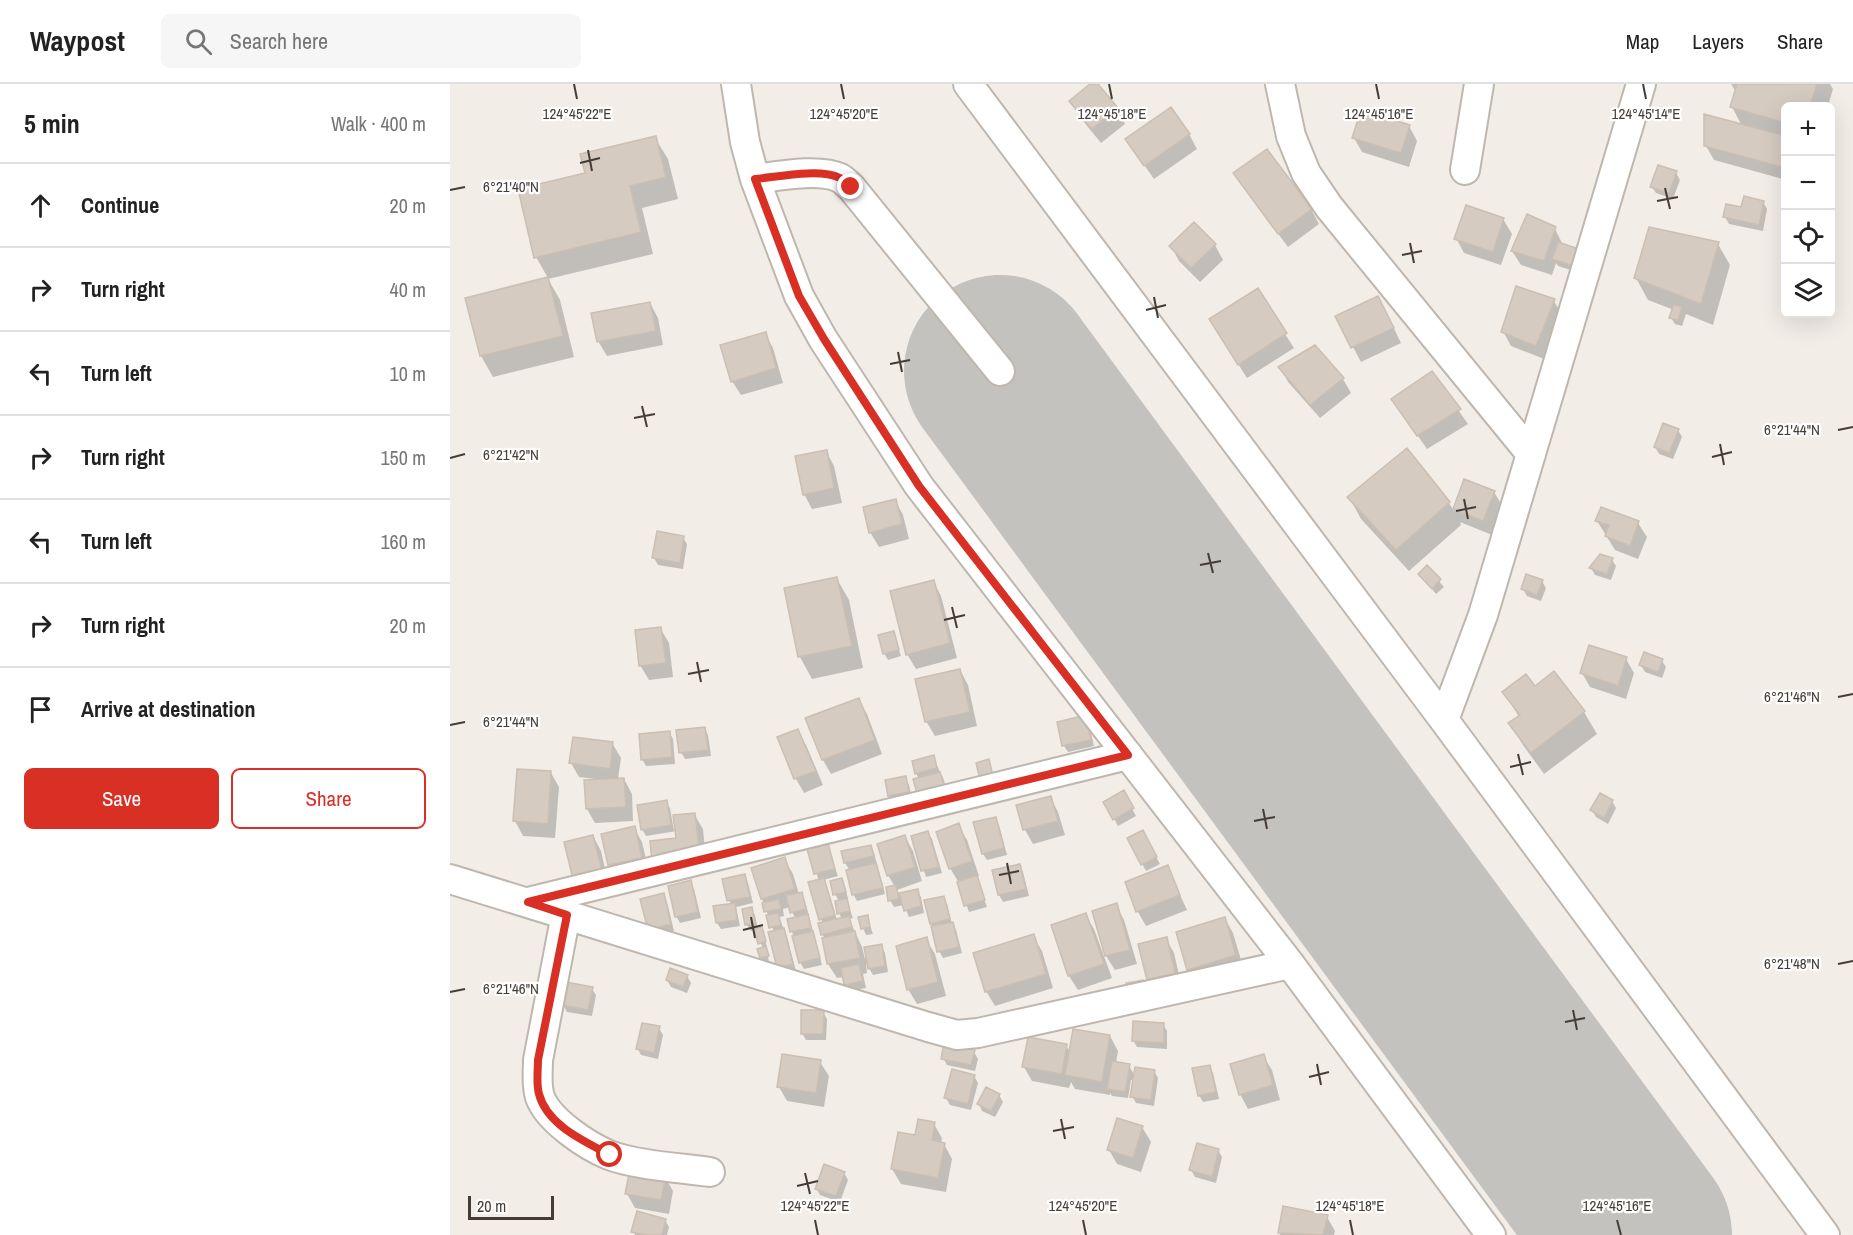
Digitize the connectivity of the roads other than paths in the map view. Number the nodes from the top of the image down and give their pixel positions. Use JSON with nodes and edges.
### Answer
{"nodes":[{"id":1,"x":736,"y":84,"type":"edge"},
{"id":2,"x":968,"y":84,"type":"edge"},
{"id":3,"x":1280,"y":84,"type":"edge"},
{"id":4,"x":1479,"y":84,"type":"edge"},
{"id":5,"x":1641,"y":84,"type":"edge"},
{"id":6,"x":1465,"y":170,"type":"dead end"},
{"id":7,"x":755,"y":179,"type":"junction"},
{"id":8,"x":1000,"y":370,"type":"dead end"},
{"id":9,"x":1531,"y":454,"type":"junction"},
{"id":10,"x":1444,"y":720,"type":"junction"},
{"id":11,"x":1128,"y":755,"type":"junction"},
{"id":12,"x":450,"y":879,"type":"edge"},
{"id":13,"x":528,"y":902,"type":"junction"},
{"id":14,"x":567,"y":915,"type":"junction"},
{"id":15,"x":1290,"y":964,"type":"junction"},
{"id":16,"x":710,"y":1172,"type":"dead end"},
{"id":17,"x":1491,"y":1235,"type":"edge"},
{"id":18,"x":1825,"y":1235,"type":"edge"}],
"edges":[{"from":1,"to":7,"type":"street"},
{"from":2,"to":10,"type":"street"},
{"from":3,"to":9,"type":"street"},
{"from":4,"to":6,"type":"street"},
{"from":5,"to":9,"type":"street"},
{"from":7,"to":8,"type":"street"},
{"from":7,"to":11,"type":"street"},
{"from":9,"to":10,"type":"street"},
{"from":10,"to":18,"type":"street"},
{"from":11,"to":13,"type":"street"},
{"from":11,"to":15,"type":"street"},
{"from":12,"to":13,"type":"street"},
{"from":13,"to":14,"type":"street"},
{"from":14,"to":15,"type":"street"},
{"from":14,"to":16,"type":"street"},
{"from":15,"to":17,"type":"street"}]}
